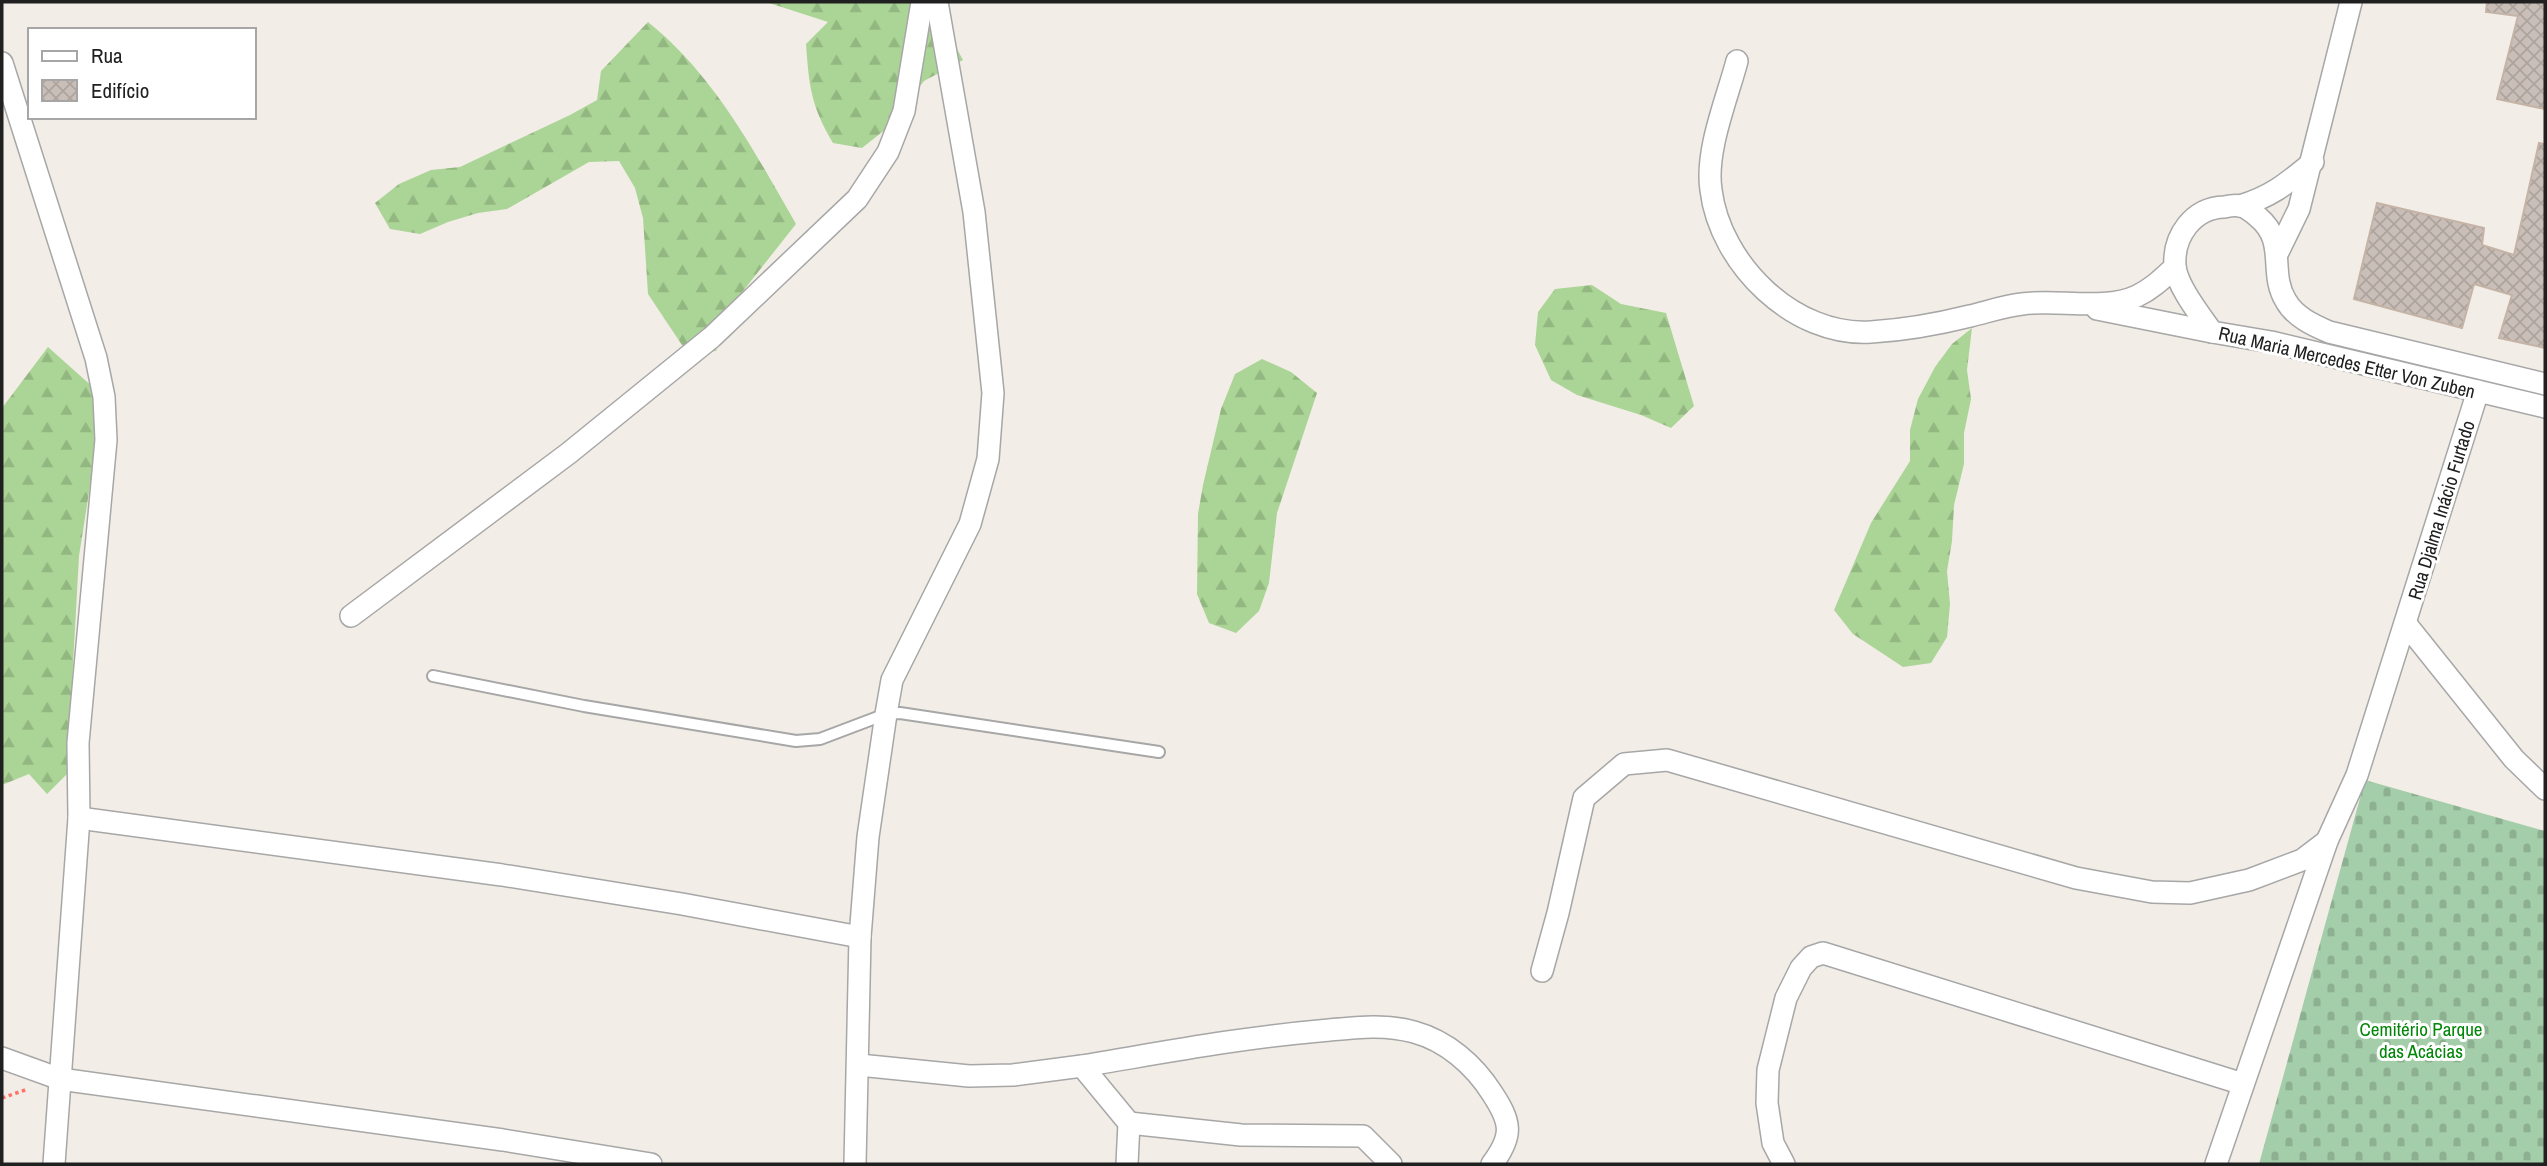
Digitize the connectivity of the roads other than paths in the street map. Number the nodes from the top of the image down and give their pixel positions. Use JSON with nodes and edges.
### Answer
{"nodes":[{"id":1,"x":922,"y":2,"type":"edge"},
{"id":2,"x":937,"y":2,"type":"edge"},
{"id":3,"x":2351,"y":2,"type":"edge"},
{"id":4,"x":1737,"y":61,"type":"dead end"},
{"id":5,"x":2,"y":63,"type":"edge"},
{"id":6,"x":2313,"y":162,"type":"junction"},
{"id":7,"x":2240,"y":205,"type":"junction"},
{"id":8,"x":2278,"y":252,"type":"junction"},
{"id":9,"x":2175,"y":267,"type":"junction"},
{"id":10,"x":2071,"y":303,"type":"junction"},
{"id":11,"x":2212,"y":332,"type":"junction"},
{"id":12,"x":2545,"y":384,"type":"edge"},
{"id":13,"x":2478,"y":391,"type":"junction"},
{"id":14,"x":2545,"y":407,"type":"edge"},
{"id":15,"x":351,"y":616,"type":"dead end"},
{"id":16,"x":2406,"y":624,"type":"junction"},
{"id":17,"x":433,"y":676,"type":"dead end"},
{"id":18,"x":886,"y":713,"type":"junction"},
{"id":19,"x":1159,"y":752,"type":"dead end"},
{"id":20,"x":2545,"y":789,"type":"edge"},
{"id":21,"x":79,"y":818,"type":"junction"},
{"id":22,"x":2327,"y":841,"type":"junction"},
{"id":23,"x":860,"y":937,"type":"junction"},
{"id":24,"x":1542,"y":971,"type":"dead end"},
{"id":25,"x":2,"y":1058,"type":"edge"},
{"id":26,"x":859,"y":1065,"type":"junction"},
{"id":27,"x":1082,"y":1066,"type":"junction"},
{"id":28,"x":60,"y":1079,"type":"junction"},
{"id":29,"x":2244,"y":1084,"type":"junction"},
{"id":30,"x":1129,"y":1124,"type":"junction"},
{"id":31,"x":54,"y":1164,"type":"edge"},
{"id":32,"x":651,"y":1164,"type":"edge"},
{"id":33,"x":855,"y":1164,"type":"edge"},
{"id":34,"x":1127,"y":1164,"type":"edge"},
{"id":35,"x":1391,"y":1164,"type":"edge"},
{"id":36,"x":1492,"y":1164,"type":"edge"},
{"id":37,"x":1784,"y":1164,"type":"edge"},
{"id":38,"x":2216,"y":1164,"type":"edge"}],
"edges":[{"from":1,"to":15,"type":"street"},
{"from":2,"to":18,"type":"street"},
{"from":3,"to":6,"type":"street"},
{"from":4,"to":10,"type":"street"},
{"from":5,"to":21,"type":"street"},
{"from":6,"to":7,"type":"street"},
{"from":6,"to":8,"type":"street"},
{"from":7,"to":8,"type":"street","name":"Rua Maria Mercedes Etter Von Zuben"},
{"from":7,"to":9,"type":"street"},
{"from":8,"to":12,"type":"street","name":"Rua Maria Mercedes Etter Von Zuben"},
{"from":9,"to":10,"type":"street"},
{"from":9,"to":11,"type":"street","name":"Rua Maria Mercedes Etter Von Zuben"},
{"from":10,"to":11,"type":"street"},
{"from":11,"to":13,"type":"street","name":"Rua Maria Mercedes Etter Von Zuben"},
{"from":13,"to":14,"type":"street","name":"Rua Maria Mercedes Etter Von Zuben"},
{"from":13,"to":16,"type":"street","name":"Rua Djalma Inácio Furtado"},
{"from":16,"to":20,"type":"street","name":"Rua Djalma Inácio Furtado"},
{"from":16,"to":22,"type":"street"},
{"from":17,"to":18,"type":"lane"},
{"from":18,"to":19,"type":"lane"},
{"from":18,"to":23,"type":"street"},
{"from":21,"to":23,"type":"street"},
{"from":21,"to":28,"type":"street"},
{"from":22,"to":24,"type":"street"},
{"from":22,"to":29,"type":"street"},
{"from":23,"to":26,"type":"street"},
{"from":25,"to":28,"type":"street"},
{"from":26,"to":27,"type":"street"},
{"from":26,"to":33,"type":"street"},
{"from":27,"to":30,"type":"street"},
{"from":27,"to":36,"type":"street"},
{"from":28,"to":31,"type":"street"},
{"from":28,"to":32,"type":"street"},
{"from":29,"to":37,"type":"street"},
{"from":29,"to":38,"type":"street"},
{"from":30,"to":34,"type":"street"},
{"from":30,"to":35,"type":"street"}]}
